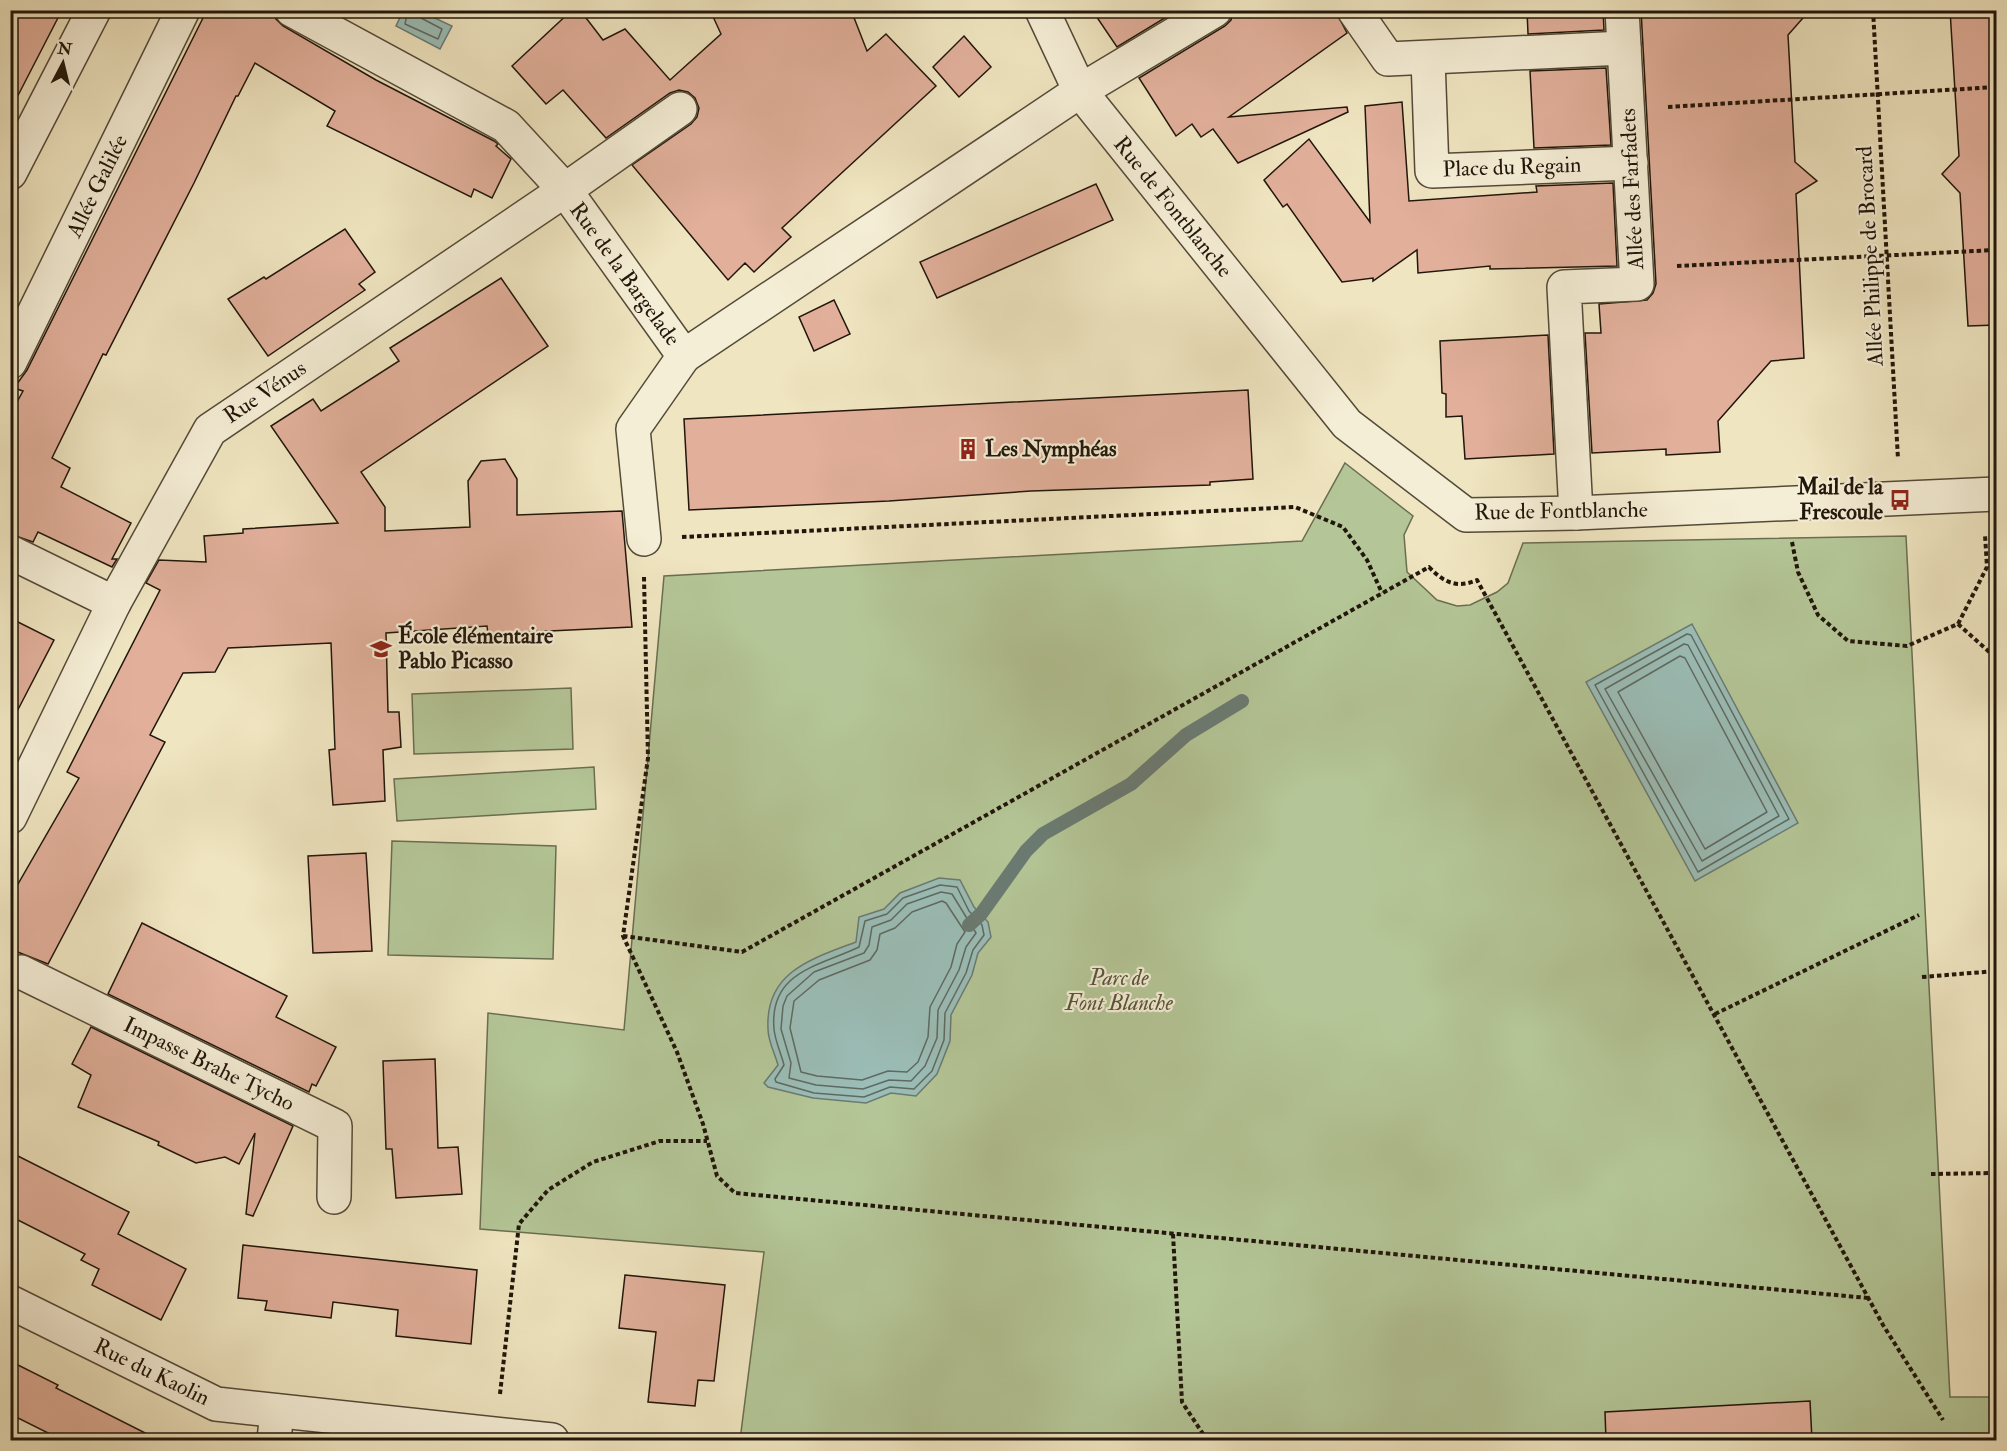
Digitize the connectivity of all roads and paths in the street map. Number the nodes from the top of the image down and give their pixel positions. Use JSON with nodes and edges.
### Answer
{"nodes":[{"id":1,"x":94,"y":10,"type":"edge"},
{"id":2,"x":183,"y":10,"type":"edge"},
{"id":3,"x":292,"y":10,"type":"edge"},
{"id":4,"x":1042,"y":10,"type":"edge"},
{"id":5,"x":1215,"y":10,"type":"edge"},
{"id":6,"x":1354,"y":10,"type":"edge"},
{"id":7,"x":1622,"y":10,"type":"edge"},
{"id":8,"x":1873,"y":10,"type":"edge"},
{"id":9,"x":1624,"y":48,"type":"junction"},
{"id":10,"x":1428,"y":59,"type":"junction"},
{"id":11,"x":1996,"y":87,"type":"edge"},
{"id":12,"x":1080,"y":91,"type":"junction"},
{"id":13,"x":1878,"y":95,"type":"junction"},
{"id":14,"x":680,"y":108,"type":"dead end"},
{"id":15,"x":1628,"y":109,"type":"junction"},
{"id":16,"x":1631,"y":163,"type":"junction"},
{"id":17,"x":10,"y":173,"type":"edge"},
{"id":18,"x":565,"y":190,"type":"junction"},
{"id":19,"x":1996,"y":250,"type":"edge"},
{"id":20,"x":1887,"y":256,"type":"junction"},
{"id":21,"x":1636,"y":268,"type":"junction"},
{"id":22,"x":684,"y":356,"type":"junction"},
{"id":23,"x":10,"y":362,"type":"edge"},
{"id":24,"x":1990,"y":495,"type":"edge"},
{"id":25,"x":1900,"y":500,"type":"junction"},
{"id":26,"x":1785,"y":505,"type":"junction"},
{"id":27,"x":1576,"y":513,"type":"junction"},
{"id":28,"x":644,"y":539,"type":"junction"},
{"id":29,"x":10,"y":552,"type":"edge"},
{"id":30,"x":1382,"y":593,"type":"junction"},
{"id":31,"x":114,"y":603,"type":"junction"},
{"id":32,"x":1958,"y":624,"type":"junction"},
{"id":33,"x":1996,"y":658,"type":"edge"},
{"id":34,"x":10,"y":817,"type":"edge"},
{"id":35,"x":1919,"y":915,"type":"dead end"},
{"id":36,"x":623,"y":936,"type":"junction"},
{"id":37,"x":1996,"y":971,"type":"edge"},
{"id":38,"x":21,"y":972,"type":"dead end"},
{"id":39,"x":1922,"y":977,"type":"dead end"},
{"id":40,"x":1715,"y":1014,"type":"junction"},
{"id":41,"x":707,"y":1141,"type":"junction"},
{"id":42,"x":1996,"y":1173,"type":"edge"},
{"id":43,"x":1931,"y":1174,"type":"dead end"},
{"id":44,"x":334,"y":1197,"type":"dead end"},
{"id":45,"x":1173,"y":1234,"type":"junction"},
{"id":46,"x":1868,"y":1298,"type":"junction"},
{"id":47,"x":10,"y":1302,"type":"edge"},
{"id":48,"x":1943,"y":1420,"type":"dead end"},
{"id":49,"x":276,"y":1426,"type":"edge"},
{"id":50,"x":495,"y":1434,"type":"junction"},
{"id":51,"x":552,"y":1440,"type":"edge"},
{"id":52,"x":1207,"y":1440,"type":"edge"}],
"edges":[{"from":1,"to":17,"type":"street"},
{"from":2,"to":23,"type":"street","name":"Allée Galilée"},
{"from":3,"to":18,"type":"street","name":"Rue de la Bargelade"},
{"from":4,"to":12,"type":"street","name":"Rue de Fontblanche"},
{"from":5,"to":12,"type":"street","name":"Rue de la Bargelade"},
{"from":6,"to":10,"type":"street"},
{"from":7,"to":9,"type":"street","name":"Allée des Farfadets"},
{"from":8,"to":13,"type":"path","name":"Allée Philippe de Brocard"},
{"from":9,"to":10,"type":"street"},
{"from":9,"to":15,"type":"street","name":"Allée des Farfadets"},
{"from":10,"to":16,"type":"street","name":"Place du Regain"},
{"from":11,"to":13,"type":"path"},
{"from":12,"to":22,"type":"street","name":"Rue de la Bargelade"},
{"from":12,"to":27,"type":"street","name":"Rue de Fontblanche"},
{"from":13,"to":15,"type":"path"},
{"from":13,"to":20,"type":"path","name":"Allée Philippe de Brocard"},
{"from":14,"to":18,"type":"street","name":"Rue Vénus"},
{"from":15,"to":16,"type":"street","name":"Allée des Farfadets"},
{"from":16,"to":21,"type":"street","name":"Allée des Farfadets"},
{"from":18,"to":22,"type":"street","name":"Rue de la Bargelade"},
{"from":18,"to":31,"type":"street","name":"Rue Vénus"},
{"from":19,"to":20,"type":"path"},
{"from":20,"to":21,"type":"path"},
{"from":20,"to":25,"type":"path","name":"Allée Philippe de Brocard"},
{"from":21,"to":27,"type":"street","name":"Allée des Farfadets"},
{"from":22,"to":28,"type":"street"},
{"from":24,"to":25,"type":"street","name":"Rue de Fontblanche"},
{"from":24,"to":32,"type":"path"},
{"from":25,"to":26,"type":"street","name":"Rue de Fontblanche"},
{"from":26,"to":27,"type":"street","name":"Rue de Fontblanche"},
{"from":26,"to":32,"type":"path"},
{"from":28,"to":30,"type":"path"},
{"from":28,"to":36,"type":"path"},
{"from":29,"to":31,"type":"street"},
{"from":30,"to":36,"type":"path"},
{"from":30,"to":40,"type":"path"},
{"from":31,"to":34,"type":"street","name":"Rue Vénus"},
{"from":32,"to":33,"type":"path"},
{"from":35,"to":40,"type":"path"},
{"from":36,"to":41,"type":"path"},
{"from":37,"to":39,"type":"path"},
{"from":38,"to":44,"type":"street","name":"Impasse Brahe Tycho"},
{"from":40,"to":46,"type":"path"},
{"from":41,"to":45,"type":"path"},
{"from":41,"to":50,"type":"path"},
{"from":42,"to":43,"type":"path"},
{"from":45,"to":46,"type":"path"},
{"from":45,"to":52,"type":"path"},
{"from":46,"to":48,"type":"path"},
{"from":47,"to":49,"type":"street","name":"Rue du Kaolin"},
{"from":49,"to":50,"type":"street","name":"Rue du Kaolin"},
{"from":50,"to":51,"type":"street","name":"Rue du Kaolin"}]}
